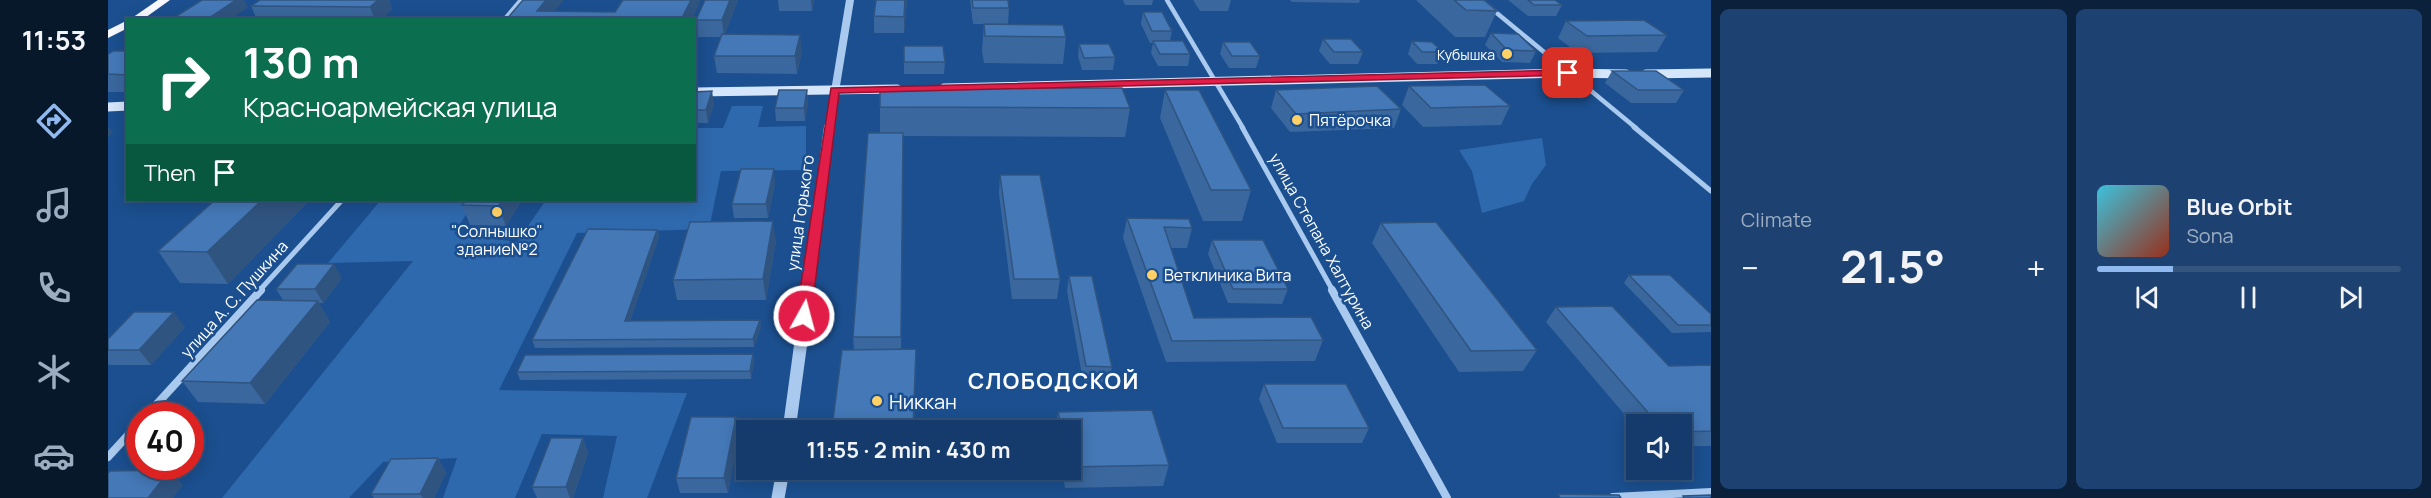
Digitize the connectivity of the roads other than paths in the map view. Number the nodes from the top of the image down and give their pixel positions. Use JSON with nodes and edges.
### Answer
{"nodes":[{"id":1,"x":165,"y":0,"type":"edge"},
{"id":2,"x":521,"y":0,"type":"edge"},
{"id":3,"x":850,"y":0,"type":"edge"},
{"id":4,"x":1167,"y":0,"type":"edge"},
{"id":5,"x":1481,"y":0,"type":"edge"},
{"id":6,"x":137,"y":18,"type":"edge"},
{"id":7,"x":506,"y":18,"type":"edge"},
{"id":8,"x":126,"y":24,"type":"edge"},
{"id":9,"x":108,"y":36,"type":"edge"},
{"id":10,"x":1711,"y":72,"type":"edge"},
{"id":11,"x":1568,"y":73,"type":"junction"},
{"id":12,"x":1218,"y":82,"type":"junction"},
{"id":13,"x":930,"y":88,"type":"edge"},
{"id":14,"x":906,"y":89,"type":"edge"},
{"id":15,"x":834,"y":90,"type":"junction"},
{"id":16,"x":696,"y":92,"type":"edge"},
{"id":17,"x":126,"y":106,"type":"edge"},
{"id":18,"x":108,"y":107,"type":"edge"},
{"id":19,"x":1711,"y":191,"type":"edge"},
{"id":20,"x":341,"y":201,"type":"edge"},
{"id":21,"x":159,"y":402,"type":"edge"},
{"id":22,"x":790,"y":420,"type":"edge"},
{"id":23,"x":126,"y":437,"type":"edge"},
{"id":24,"x":108,"y":457,"type":"edge"},
{"id":25,"x":781,"y":480,"type":"edge"},
{"id":26,"x":1711,"y":492,"type":"edge"},
{"id":27,"x":778,"y":498,"type":"edge"},
{"id":28,"x":1448,"y":498,"type":"edge"},
{"id":29,"x":1598,"y":498,"type":"edge"}],
"edges":[{"from":1,"to":6,"type":"highway"},
{"from":2,"to":7,"type":"street"},
{"from":3,"to":15,"type":"street","name":"улица Горького"},
{"from":4,"to":12,"type":"street","name":"улица Степана Халтурина"},
{"from":5,"to":11,"type":"street"},
{"from":8,"to":9,"type":"highway"},
{"from":10,"to":11,"type":"main road"},
{"from":11,"to":12,"type":"main road"},
{"from":11,"to":19,"type":"street"},
{"from":12,"to":13,"type":"main road"},
{"from":12,"to":28,"type":"street","name":"улица Степана Халтурина"},
{"from":14,"to":15,"type":"main road"},
{"from":15,"to":16,"type":"main road"},
{"from":15,"to":22,"type":"street","name":"улица Горького"},
{"from":17,"to":18,"type":"main road"},
{"from":20,"to":21,"type":"street","name":"улица А. С. Пушкина"},
{"from":23,"to":24,"type":"street"},
{"from":25,"to":27,"type":"street"},
{"from":26,"to":29,"type":"street"}]}
